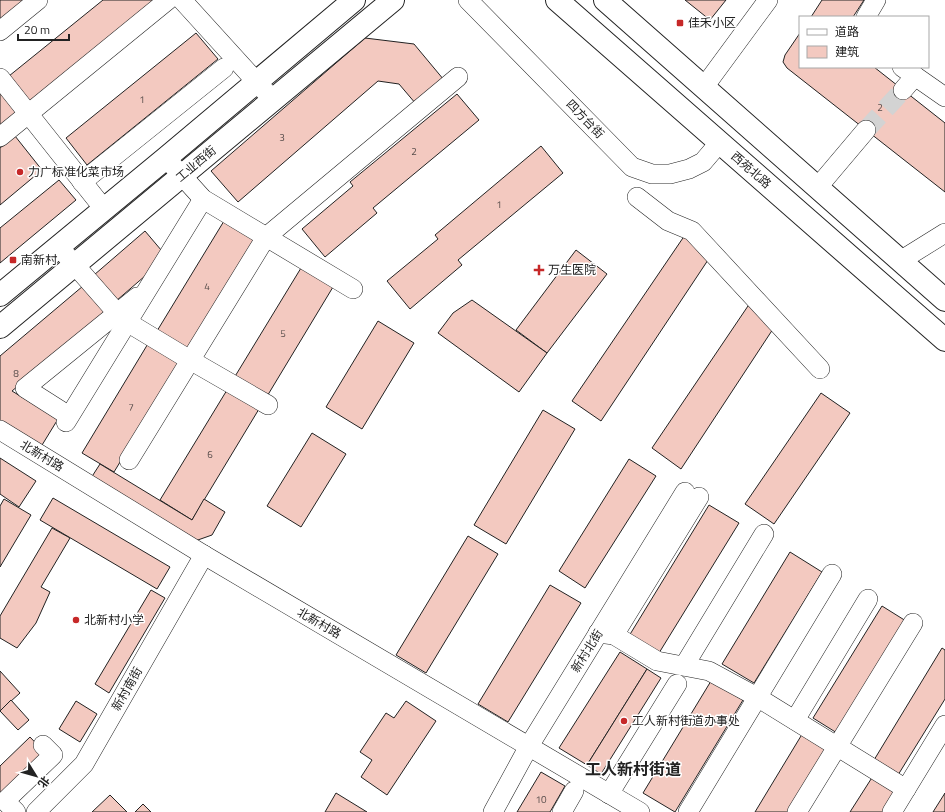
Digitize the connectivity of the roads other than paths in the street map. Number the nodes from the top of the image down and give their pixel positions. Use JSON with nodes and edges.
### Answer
{"nodes":[{"id":1,"x":38,"y":0,"type":"edge"},
{"id":2,"x":168,"y":0,"type":"edge"},
{"id":3,"x":182,"y":0,"type":"edge"},
{"id":4,"x":354,"y":0,"type":"edge"},
{"id":5,"x":393,"y":0,"type":"edge"},
{"id":6,"x":468,"y":0,"type":"edge"},
{"id":7,"x":557,"y":0,"type":"edge"},
{"id":8,"x":605,"y":0,"type":"edge"},
{"id":9,"x":768,"y":0,"type":"edge"},
{"id":10,"x":876,"y":0,"type":"edge"},
{"id":11,"x":867,"y":16,"type":"edge"},
{"id":12,"x":0,"y":32,"type":"edge"},
{"id":13,"x":224,"y":68,"type":"dead end"},
{"id":14,"x":458,"y":77,"type":"dead end"},
{"id":15,"x":0,"y":78,"type":"edge"},
{"id":16,"x":906,"y":78,"type":"edge"},
{"id":17,"x":257,"y":82,"type":"junction"},
{"id":18,"x":704,"y":87,"type":"junction"},
{"id":19,"x":945,"y":97,"type":"edge"},
{"id":20,"x":273,"y":100,"type":"junction"},
{"id":21,"x":28,"y":114,"type":"junction"},
{"id":22,"x":866,"y":130,"type":"tunnel mouth"},
{"id":23,"x":0,"y":137,"type":"edge"},
{"id":24,"x":720,"y":142,"type":"junction"},
{"id":25,"x":166,"y":158,"type":"junction"},
{"id":26,"x":652,"y":174,"type":"junction"},
{"id":27,"x":182,"y":176,"type":"junction"},
{"id":28,"x":82,"y":182,"type":"junction"},
{"id":29,"x":818,"y":188,"type":"junction"},
{"id":30,"x":203,"y":199,"type":"junction"},
{"id":31,"x":104,"y":209,"type":"junction"},
{"id":32,"x":945,"y":233,"type":"edge"},
{"id":33,"x":266,"y":237,"type":"junction"},
{"id":34,"x":59,"y":247,"type":"junction"},
{"id":35,"x":900,"y":261,"type":"junction"},
{"id":36,"x":75,"y":265,"type":"junction"},
{"id":37,"x":353,"y":289,"type":"dead end"},
{"id":38,"x":0,"y":295,"type":"edge"},
{"id":39,"x":945,"y":300,"type":"edge"},
{"id":40,"x":122,"y":318,"type":"junction"},
{"id":41,"x":0,"y":327,"type":"edge"},
{"id":42,"x":945,"y":340,"type":"edge"},
{"id":43,"x":190,"y":360,"type":"junction"},
{"id":44,"x":820,"y":369,"type":"dead end"},
{"id":45,"x":268,"y":405,"type":"dead end"},
{"id":46,"x":0,"y":430,"type":"edge"},
{"id":47,"x":129,"y":460,"type":"dead end"},
{"id":48,"x":692,"y":495,"type":"dead end"},
{"id":49,"x":764,"y":534,"type":"dead end"},
{"id":50,"x":204,"y":555,"type":"junction"},
{"id":51,"x":832,"y":574,"type":"dead end"},
{"id":52,"x":868,"y":599,"type":"dead end"},
{"id":53,"x":913,"y":623,"type":"dead end"},
{"id":54,"x":606,"y":634,"type":"junction"},
{"id":55,"x":684,"y":666,"type":"junction"},
{"id":56,"x":677,"y":684,"type":"dead end"},
{"id":57,"x":758,"y":697,"type":"junction"},
{"id":58,"x":795,"y":720,"type":"junction"},
{"id":59,"x":945,"y":725,"type":"edge"},
{"id":60,"x":43,"y":744,"type":"dead end"},
{"id":61,"x":529,"y":746,"type":"junction"},
{"id":62,"x":838,"y":746,"type":"junction"},
{"id":63,"x":906,"y":789,"type":"junction"},
{"id":64,"x":574,"y":791,"type":"dead end"},
{"id":65,"x":609,"y":794,"type":"junction"},
{"id":66,"x":16,"y":812,"type":"edge"},
{"id":67,"x":36,"y":812,"type":"edge"},
{"id":68,"x":493,"y":812,"type":"edge"},
{"id":69,"x":562,"y":812,"type":"edge"},
{"id":70,"x":640,"y":812,"type":"edge"},
{"id":71,"x":688,"y":812,"type":"edge"},
{"id":72,"x":797,"y":812,"type":"edge"},
{"id":73,"x":892,"y":812,"type":"edge"}],
"edges":[{"from":1,"to":12,"type":"street"},
{"from":2,"to":21,"type":"street"},
{"from":3,"to":17,"type":"street"},
{"from":4,"to":17,"type":"main road","name":"工业西街"},
{"from":5,"to":20,"type":"main road","name":"工业西街"},
{"from":6,"to":26,"type":"street","name":"四方台街"},
{"from":7,"to":24,"type":"main road","name":"西苑北路"},
{"from":8,"to":18,"type":"main road"},
{"from":9,"to":18,"type":"street"},
{"from":10,"to":11,"type":"street"},
{"from":13,"to":28,"type":"street"},
{"from":14,"to":33,"type":"street"},
{"from":15,"to":21,"type":"street"},
{"from":16,"to":19,"type":"street"},
{"from":17,"to":20,"type":"street"},
{"from":17,"to":25,"type":"main road","name":"工业西街"},
{"from":18,"to":29,"type":"main road"},
{"from":20,"to":27,"type":"main road","name":"工业西街"},
{"from":21,"to":23,"type":"street"},
{"from":21,"to":28,"type":"street"},
{"from":22,"to":29,"type":"street"},
{"from":24,"to":26,"type":"street","name":"四方台街"},
{"from":24,"to":42,"type":"main road","name":"西苑北路"},
{"from":25,"to":27,"type":"street"},
{"from":25,"to":31,"type":"main road","name":"工业西街"},
{"from":26,"to":44,"type":"street"},
{"from":27,"to":30,"type":"street"},
{"from":27,"to":36,"type":"main road","name":"工业西街"},
{"from":28,"to":31,"type":"street"},
{"from":29,"to":35,"type":"main road"},
{"from":30,"to":33,"type":"street"},
{"from":30,"to":40,"type":"street"},
{"from":31,"to":34,"type":"main road","name":"工业西街"},
{"from":32,"to":35,"type":"street"},
{"from":33,"to":37,"type":"street"},
{"from":33,"to":43,"type":"street"},
{"from":34,"to":36,"type":"street"},
{"from":34,"to":38,"type":"main road","name":"工业西街"},
{"from":35,"to":39,"type":"main road"},
{"from":36,"to":40,"type":"street"},
{"from":36,"to":41,"type":"main road","name":"工业西街"},
{"from":40,"to":40,"type":"street"},
{"from":40,"to":43,"type":"street"},
{"from":43,"to":45,"type":"street"},
{"from":43,"to":47,"type":"street"},
{"from":46,"to":50,"type":"street","name":"北新村路"},
{"from":48,"to":54,"type":"street","name":"新村北街"},
{"from":49,"to":55,"type":"street"},
{"from":50,"to":61,"type":"street","name":"北新村路"},
{"from":50,"to":67,"type":"street","name":"新村南街"},
{"from":51,"to":57,"type":"street"},
{"from":52,"to":58,"type":"street"},
{"from":53,"to":62,"type":"street"},
{"from":54,"to":55,"type":"street"},
{"from":54,"to":61,"type":"street","name":"新村北街"},
{"from":55,"to":57,"type":"street"},
{"from":56,"to":65,"type":"street"},
{"from":57,"to":58,"type":"street"},
{"from":57,"to":71,"type":"street"},
{"from":58,"to":62,"type":"street"},
{"from":59,"to":63,"type":"street"},
{"from":60,"to":66,"type":"street"},
{"from":61,"to":65,"type":"street","name":"北新村路"},
{"from":61,"to":68,"type":"street","name":"新村北街"},
{"from":62,"to":63,"type":"street"},
{"from":62,"to":72,"type":"street"},
{"from":63,"to":73,"type":"street"},
{"from":64,"to":69,"type":"street"},
{"from":65,"to":70,"type":"street","name":"北新村路"}]}
